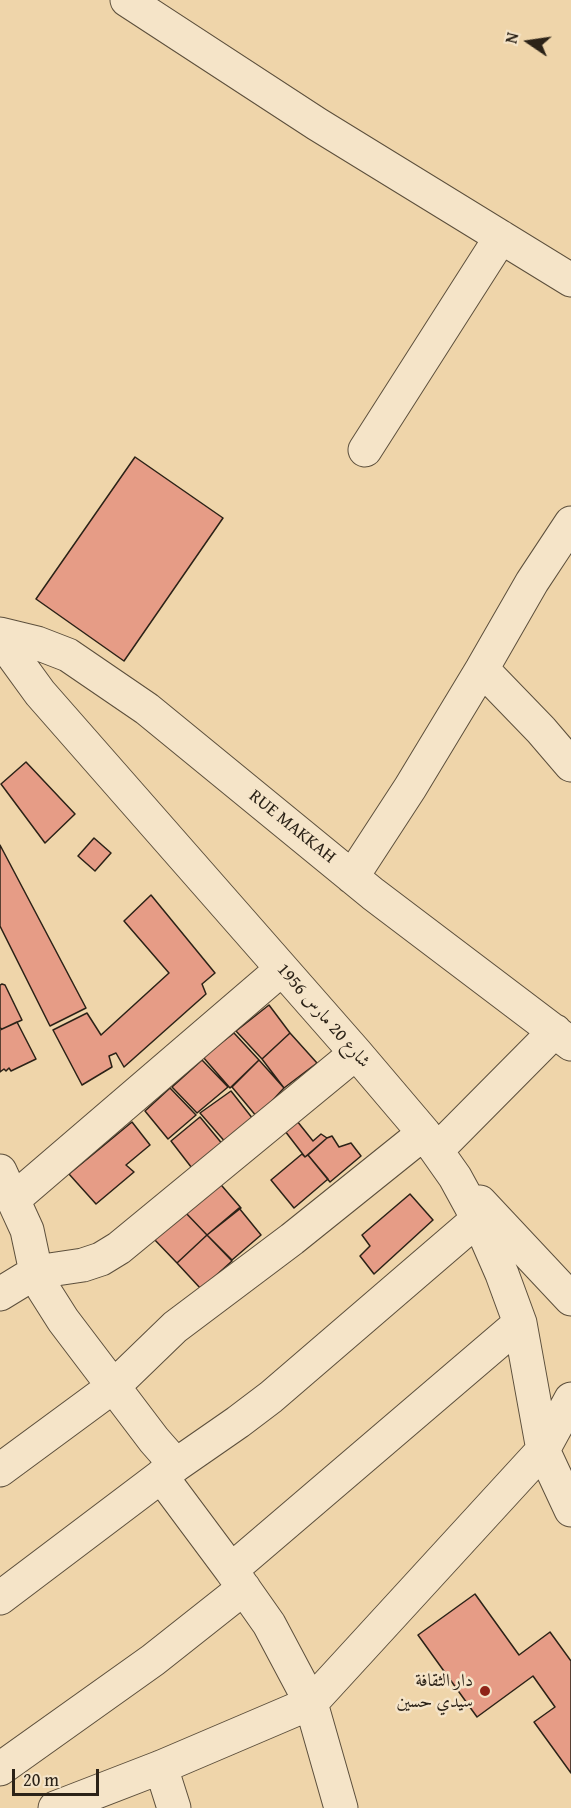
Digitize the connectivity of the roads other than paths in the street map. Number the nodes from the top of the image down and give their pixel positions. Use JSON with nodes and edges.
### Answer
{"nodes":[{"id":1,"x":127,"y":0,"type":"edge"},
{"id":2,"x":501,"y":237,"type":"junction"},
{"id":3,"x":571,"y":280,"type":"edge"},
{"id":4,"x":365,"y":450,"type":"dead end"},
{"id":5,"x":571,"y":523,"type":"edge"},
{"id":6,"x":0,"y":636,"type":"edge"},
{"id":7,"x":482,"y":669,"type":"junction"},
{"id":8,"x":571,"y":765,"type":"edge"},
{"id":9,"x":352,"y":877,"type":"junction"},
{"id":10,"x":282,"y":969,"type":"junction"},
{"id":11,"x":563,"y":1038,"type":"edge"},
{"id":12,"x":356,"y":1053,"type":"junction"},
{"id":13,"x":430,"y":1142,"type":"junction"},
{"id":14,"x":455,"y":1177,"type":"junction"},
{"id":15,"x":7,"y":1185,"type":"edge"},
{"id":16,"x":478,"y":1219,"type":"junction"},
{"id":17,"x":36,"y":1272,"type":"junction"},
{"id":18,"x":0,"y":1294,"type":"edge"},
{"id":19,"x":571,"y":1299,"type":"edge"},
{"id":20,"x":520,"y":1323,"type":"junction"},
{"id":21,"x":114,"y":1386,"type":"junction"},
{"id":22,"x":571,"y":1399,"type":"edge"},
{"id":23,"x":543,"y":1450,"type":"junction"},
{"id":24,"x":0,"y":1470,"type":"edge"},
{"id":25,"x":169,"y":1470,"type":"junction"},
{"id":26,"x":571,"y":1510,"type":"edge"},
{"id":27,"x":238,"y":1579,"type":"junction"},
{"id":28,"x":0,"y":1598,"type":"edge"},
{"id":29,"x":311,"y":1703,"type":"junction"},
{"id":30,"x":161,"y":1767,"type":"junction"},
{"id":31,"x":0,"y":1769,"type":"edge"},
{"id":32,"x":66,"y":1806,"type":"edge"},
{"id":33,"x":174,"y":1808,"type":"edge"},
{"id":34,"x":342,"y":1808,"type":"edge"}],
"edges":[{"from":1,"to":2,"type":"street"},
{"from":2,"to":3,"type":"street"},
{"from":2,"to":4,"type":"street"},
{"from":5,"to":7,"type":"street"},
{"from":6,"to":9,"type":"street","name":"RUE MAKKAH"},
{"from":6,"to":10,"type":"street","name":"شارع 20 مارس 1956"},
{"from":7,"to":8,"type":"street"},
{"from":7,"to":9,"type":"street"},
{"from":9,"to":11,"type":"street","name":"RUE MAKKAH"},
{"from":10,"to":12,"type":"street","name":"شارع 20 مارس 1956"},
{"from":10,"to":15,"type":"street"},
{"from":11,"to":13,"type":"street"},
{"from":12,"to":13,"type":"street","name":"شارع 20 مارس 1956"},
{"from":12,"to":17,"type":"street"},
{"from":13,"to":14,"type":"street","name":"شارع 20 مارس 1956"},
{"from":13,"to":21,"type":"street"},
{"from":14,"to":16,"type":"street","name":"شارع 20 مارس 1956"},
{"from":14,"to":19,"type":"street"},
{"from":15,"to":17,"type":"street"},
{"from":16,"to":20,"type":"street","name":"شارع 20 مارس 1956"},
{"from":16,"to":25,"type":"street"},
{"from":17,"to":18,"type":"street"},
{"from":17,"to":21,"type":"street"},
{"from":20,"to":23,"type":"street","name":"شارع 20 مارس 1956"},
{"from":20,"to":27,"type":"street"},
{"from":21,"to":24,"type":"street"},
{"from":21,"to":25,"type":"street"},
{"from":22,"to":23,"type":"street"},
{"from":23,"to":26,"type":"street","name":"شارع 20 مارس 1956"},
{"from":23,"to":29,"type":"street"},
{"from":25,"to":27,"type":"street"},
{"from":25,"to":28,"type":"street"},
{"from":27,"to":29,"type":"street"},
{"from":27,"to":31,"type":"street"},
{"from":29,"to":30,"type":"street"},
{"from":29,"to":34,"type":"street"},
{"from":30,"to":32,"type":"street"},
{"from":30,"to":33,"type":"street"}]}
